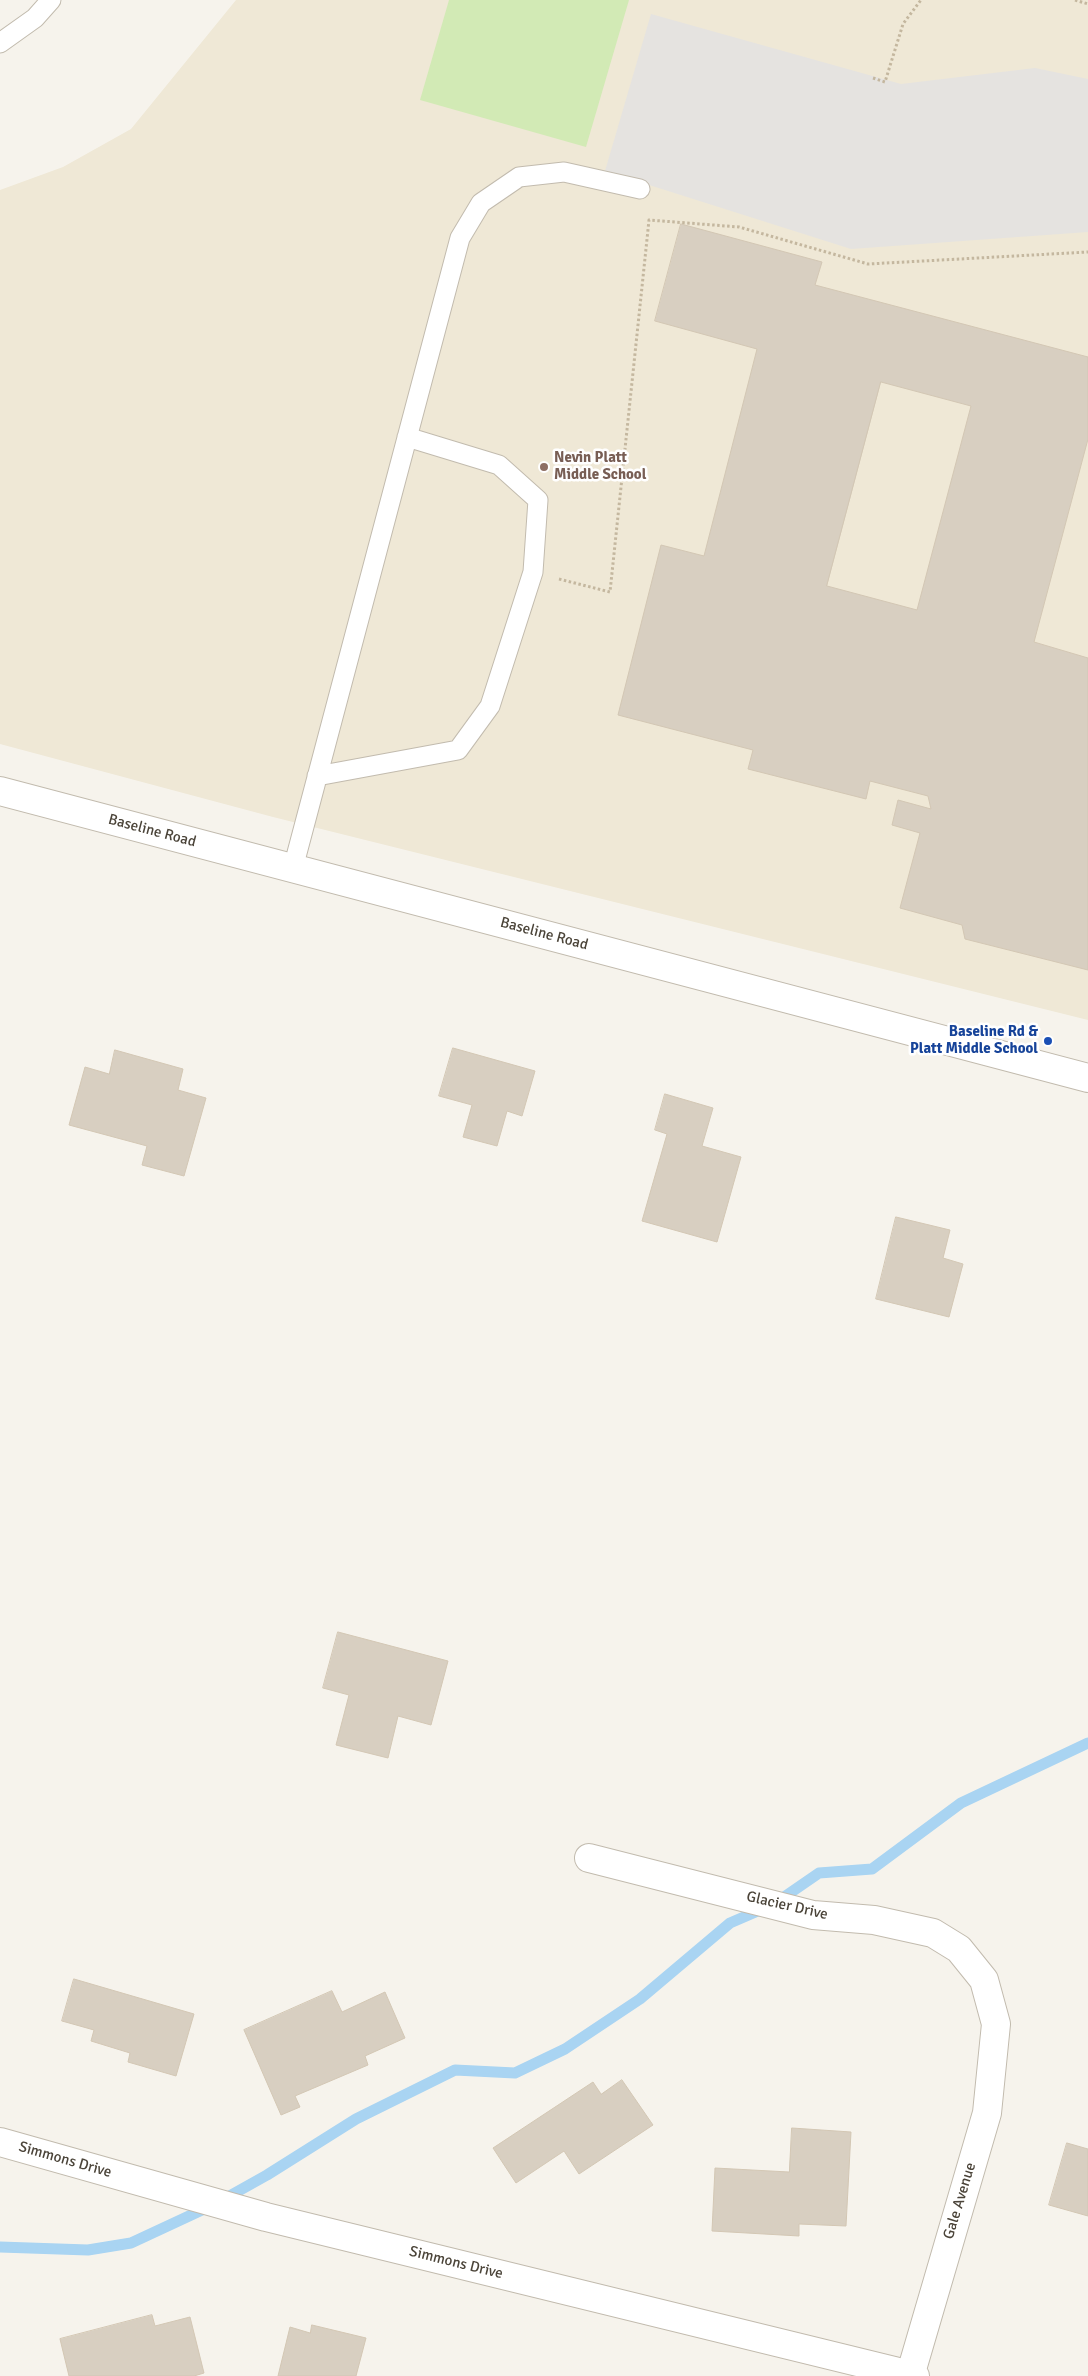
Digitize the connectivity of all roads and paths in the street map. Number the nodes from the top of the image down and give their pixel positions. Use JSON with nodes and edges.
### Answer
{"nodes":[{"id":1,"x":51,"y":0,"type":"edge"},
{"id":2,"x":921,"y":0,"type":"edge"},
{"id":3,"x":1075,"y":0,"type":"edge"},
{"id":4,"x":1088,"y":4,"type":"edge"},
{"id":5,"x":0,"y":43,"type":"edge"},
{"id":6,"x":873,"y":78,"type":"dead end"},
{"id":7,"x":640,"y":188,"type":"dead end"},
{"id":8,"x":1088,"y":252,"type":"edge"},
{"id":9,"x":407,"y":437,"type":"junction"},
{"id":10,"x":533,"y":572,"type":"junction"},
{"id":11,"x":317,"y":776,"type":"junction"},
{"id":12,"x":0,"y":791,"type":"edge"},
{"id":13,"x":293,"y":868,"type":"junction"},
{"id":14,"x":1088,"y":1078,"type":"edge"},
{"id":15,"x":589,"y":1858,"type":"dead end"},
{"id":16,"x":996,"y":2024,"type":"joint"},
{"id":17,"x":0,"y":2142,"type":"edge"},
{"id":18,"x":912,"y":2376,"type":"edge"}],
"edges":[{"from":1,"to":5,"type":"lane"},
{"from":2,"to":6,"type":"path"},
{"from":3,"to":4,"type":"path"},
{"from":7,"to":9,"type":"lane"},
{"from":8,"to":10,"type":"path"},
{"from":9,"to":10,"type":"lane"},
{"from":9,"to":11,"type":"lane"},
{"from":10,"to":11,"type":"lane"},
{"from":11,"to":13,"type":"lane"},
{"from":12,"to":13,"type":"street","name":"Baseline Road"},
{"from":13,"to":14,"type":"street","name":"Baseline Road"},
{"from":15,"to":16,"type":"street","name":"Glacier Drive"},
{"from":16,"to":18,"type":"street","name":"Gale Avenue"},
{"from":17,"to":18,"type":"street","name":"Simmons Drive"}]}
